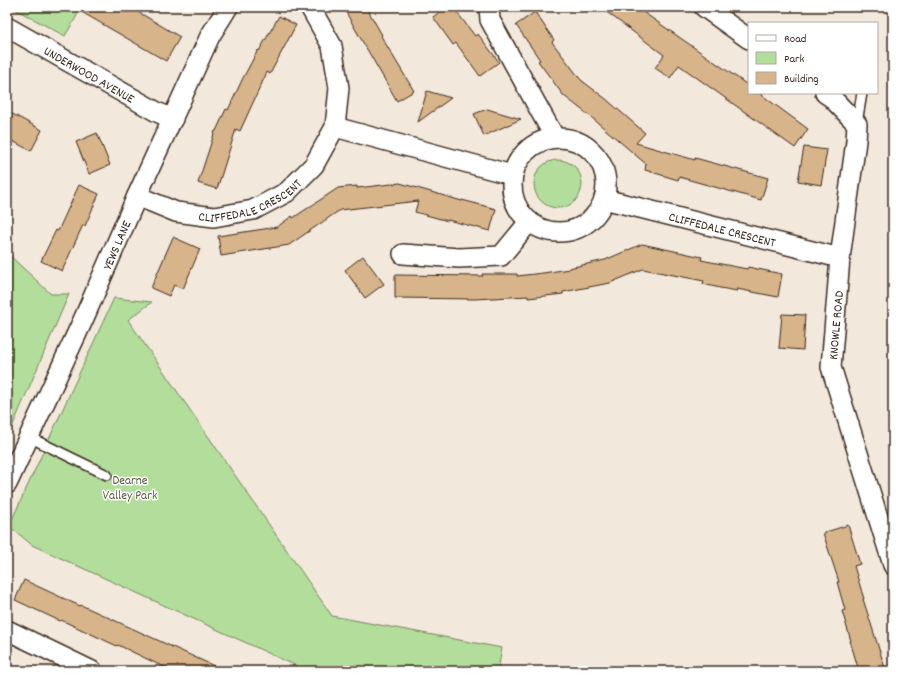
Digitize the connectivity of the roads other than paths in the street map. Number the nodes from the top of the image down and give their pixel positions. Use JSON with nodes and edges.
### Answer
{"nodes":[{"id":1,"x":228,"y":7,"type":"edge"},
{"id":2,"x":310,"y":7,"type":"edge"},
{"id":3,"x":489,"y":7,"type":"edge"},
{"id":4,"x":704,"y":7,"type":"edge"},
{"id":5,"x":7,"y":27,"type":"edge"},
{"id":6,"x":748,"y":38,"type":"edge"},
{"id":7,"x":826,"y":94,"type":"edge"},
{"id":8,"x":862,"y":94,"type":"edge"},
{"id":9,"x":173,"y":119,"type":"junction"},
{"id":10,"x":857,"y":124,"type":"junction"},
{"id":11,"x":335,"y":127,"type":"junction"},
{"id":12,"x":555,"y":138,"type":"junction"},
{"id":13,"x":512,"y":175,"type":"junction"},
{"id":14,"x":137,"y":196,"type":"junction"},
{"id":15,"x":604,"y":199,"type":"junction"},
{"id":16,"x":529,"y":222,"type":"junction"},
{"id":17,"x":403,"y":254,"type":"dead end"},
{"id":18,"x":840,"y":258,"type":"junction"},
{"id":19,"x":29,"y":437,"type":"junction"},
{"id":20,"x":107,"y":474,"type":"dead end"},
{"id":21,"x":7,"y":484,"type":"edge"},
{"id":22,"x":893,"y":565,"type":"edge"},
{"id":23,"x":7,"y":630,"type":"edge"},
{"id":24,"x":92,"y":671,"type":"edge"}],
"edges":[{"from":1,"to":9,"type":"street","name":"YEWS LANE"},
{"from":2,"to":11,"type":"street","name":"CLIFFEDALE CRESCENT"},
{"from":3,"to":12,"type":"street"},
{"from":4,"to":6,"type":"street"},
{"from":5,"to":9,"type":"street","name":"UNDERWOOD AVENUE"},
{"from":7,"to":10,"type":"street"},
{"from":8,"to":10,"type":"lane","name":"KNOWLE ROAD"},
{"from":9,"to":14,"type":"street","name":"YEWS LANE"},
{"from":10,"to":18,"type":"street","name":"KNOWLE ROAD"},
{"from":11,"to":13,"type":"street"},
{"from":11,"to":14,"type":"street","name":"CLIFFEDALE CRESCENT"},
{"from":12,"to":13,"type":"street"},
{"from":12,"to":15,"type":"street"},
{"from":13,"to":16,"type":"street"},
{"from":14,"to":19,"type":"street","name":"YEWS LANE"},
{"from":15,"to":16,"type":"street"},
{"from":15,"to":18,"type":"street","name":"CLIFFEDALE CRESCENT"},
{"from":16,"to":17,"type":"street"},
{"from":18,"to":22,"type":"street","name":"KNOWLE ROAD"},
{"from":19,"to":20,"type":"lane"},
{"from":19,"to":21,"type":"street","name":"YEWS LANE"},
{"from":23,"to":24,"type":"street"}]}
